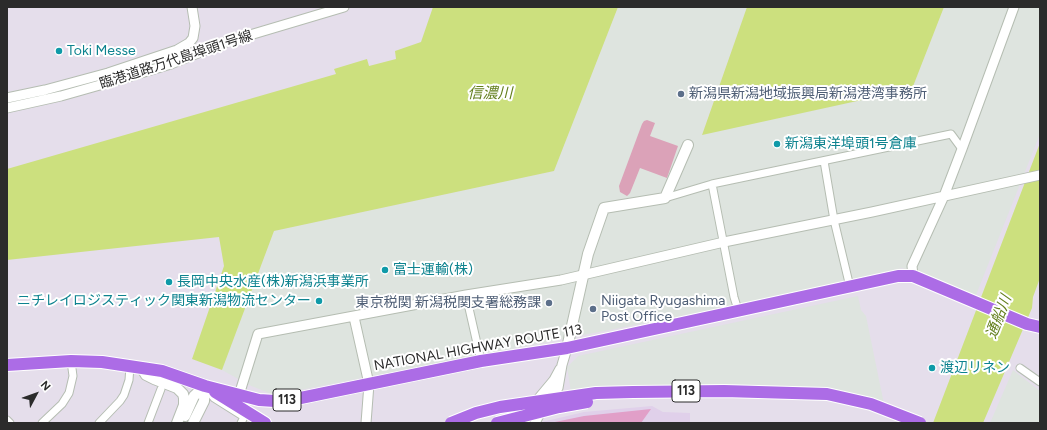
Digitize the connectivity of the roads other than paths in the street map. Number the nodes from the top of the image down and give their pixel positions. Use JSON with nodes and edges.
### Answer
{"nodes":[{"id":1,"x":192,"y":7,"type":"edge"},
{"id":2,"x":313,"y":7,"type":"edge"},
{"id":3,"x":344,"y":7,"type":"edge"},
{"id":4,"x":1014,"y":7,"type":"edge"},
{"id":5,"x":310,"y":16,"type":"junction"},
{"id":6,"x":193,"y":38,"type":"junction"},
{"id":7,"x":216,"y":45,"type":"junction"},
{"id":8,"x":7,"y":98,"type":"edge"},
{"id":9,"x":7,"y":108,"type":"edge"},
{"id":10,"x":688,"y":145,"type":"dead end"},
{"id":11,"x":962,"y":149,"type":"junction"},
{"id":12,"x":824,"y":161,"type":"junction"},
{"id":13,"x":1040,"y":175,"type":"edge"},
{"id":14,"x":712,"y":184,"type":"junction"},
{"id":15,"x":944,"y":196,"type":"junction"},
{"id":16,"x":665,"y":198,"type":"junction"},
{"id":17,"x":834,"y":220,"type":"junction"},
{"id":18,"x":724,"y":242,"type":"junction"},
{"id":19,"x":583,"y":274,"type":"junction"},
{"id":20,"x":913,"y":276,"type":"junction"},
{"id":21,"x":850,"y":287,"type":"junction"},
{"id":22,"x":466,"y":295,"type":"junction"},
{"id":23,"x":738,"y":310,"type":"junction"},
{"id":24,"x":354,"y":317,"type":"junction"},
{"id":25,"x":1040,"y":327,"type":"edge"},
{"id":26,"x":567,"y":348,"type":"junction"},
{"id":27,"x":481,"y":361,"type":"junction"},
{"id":28,"x":71,"y":362,"type":"junction"},
{"id":29,"x":7,"y":364,"type":"edge"},
{"id":30,"x":562,"y":365,"type":"junction"},
{"id":31,"x":135,"y":366,"type":"junction"},
{"id":32,"x":1020,"y":368,"type":"dead end"},
{"id":33,"x":1040,"y":382,"type":"edge"},
{"id":34,"x":369,"y":384,"type":"junction"},
{"id":35,"x":205,"y":386,"type":"junction"},
{"id":36,"x":161,"y":389,"type":"dead end"},
{"id":37,"x":239,"y":395,"type":"junction"},
{"id":38,"x":7,"y":420,"type":"edge"},
{"id":39,"x":242,"y":420,"type":"edge"},
{"id":40,"x":10,"y":423,"type":"edge"},
{"id":41,"x":42,"y":423,"type":"edge"},
{"id":42,"x":99,"y":423,"type":"edge"},
{"id":43,"x":148,"y":423,"type":"edge"},
{"id":44,"x":177,"y":423,"type":"edge"},
{"id":45,"x":182,"y":423,"type":"edge"},
{"id":46,"x":194,"y":423,"type":"edge"},
{"id":47,"x":255,"y":423,"type":"edge"},
{"id":48,"x":265,"y":423,"type":"edge"},
{"id":49,"x":366,"y":423,"type":"edge"},
{"id":50,"x":451,"y":423,"type":"edge"},
{"id":51,"x":497,"y":423,"type":"edge"},
{"id":52,"x":531,"y":423,"type":"edge"},
{"id":53,"x":535,"y":423,"type":"edge"},
{"id":54,"x":902,"y":423,"type":"edge"},
{"id":55,"x":920,"y":423,"type":"edge"}],
"edges":[{"from":1,"to":6,"type":"street","name":"臨港道路万代島埠頭1号線"},
{"from":2,"to":5,"type":"street"},
{"from":3,"to":5,"type":"street","name":"臨港道路万代島埠頭1号線"},
{"from":4,"to":11,"type":"street"},
{"from":5,"to":7,"type":"street","name":"臨港道路万代島埠頭1号線"},
{"from":6,"to":7,"type":"street"},
{"from":6,"to":8,"type":"street","name":"臨港道路万代島埠頭1号線"},
{"from":7,"to":9,"type":"street","name":"臨港道路万代島埠頭1号線"},
{"from":10,"to":16,"type":"main road"},
{"from":11,"to":12,"type":"street"},
{"from":11,"to":15,"type":"street"},
{"from":12,"to":14,"type":"street"},
{"from":12,"to":17,"type":"street"},
{"from":13,"to":15,"type":"street"},
{"from":14,"to":16,"type":"street"},
{"from":14,"to":18,"type":"street"},
{"from":15,"to":17,"type":"street"},
{"from":15,"to":20,"type":"street"},
{"from":16,"to":19,"type":"main road"},
{"from":17,"to":18,"type":"street"},
{"from":17,"to":21,"type":"street"},
{"from":18,"to":19,"type":"street"},
{"from":18,"to":23,"type":"street"},
{"from":19,"to":22,"type":"street"},
{"from":19,"to":26,"type":"main road"},
{"from":20,"to":21,"type":"highway","name":"NATIONAL HIGHWAY ROUTE 113","number":"113"},
{"from":20,"to":25,"type":"highway","name":"NATIONAL HIGHWAY ROUTE 113","number":"113"},
{"from":21,"to":23,"type":"highway","name":"NATIONAL HIGHWAY ROUTE 113","number":"113"},
{"from":22,"to":24,"type":"street"},
{"from":22,"to":27,"type":"street"},
{"from":23,"to":26,"type":"highway","name":"NATIONAL HIGHWAY ROUTE 113","number":"113"},
{"from":24,"to":34,"type":"street"},
{"from":24,"to":37,"type":"street"},
{"from":26,"to":27,"type":"highway","name":"NATIONAL HIGHWAY ROUTE 113","number":"113"},
{"from":26,"to":30,"type":"street"},
{"from":27,"to":34,"type":"highway","name":"NATIONAL HIGHWAY ROUTE 113","number":"113"},
{"from":28,"to":29,"type":"highway","name":"NATIONAL HIGHWAY ROUTE 113","number":"113"},
{"from":28,"to":31,"type":"highway","name":"NATIONAL HIGHWAY ROUTE 113","number":"113"},
{"from":28,"to":41,"type":"street"},
{"from":30,"to":52,"type":"street"},
{"from":30,"to":53,"type":"street"},
{"from":31,"to":35,"type":"highway","name":"NATIONAL HIGHWAY ROUTE 113","number":"113"},
{"from":31,"to":42,"type":"street"},
{"from":31,"to":44,"type":"main road"},
{"from":32,"to":33,"type":"street"},
{"from":34,"to":37,"type":"highway","name":"NATIONAL HIGHWAY ROUTE 113","number":"113"},
{"from":34,"to":49,"type":"street"},
{"from":35,"to":37,"type":"highway","name":"NATIONAL HIGHWAY ROUTE 113","number":"113"},
{"from":35,"to":39,"type":"street"},
{"from":35,"to":45,"type":"main road"},
{"from":35,"to":46,"type":"main road"},
{"from":35,"to":48,"type":"highway","number":"113"},
{"from":36,"to":43,"type":"street"},
{"from":38,"to":40,"type":"street"},
{"from":39,"to":47,"type":"street"},
{"from":50,"to":55,"type":"highway","number":"113","bridge":true},
{"from":51,"to":54,"type":"highway","number":"113","bridge":true}]}
